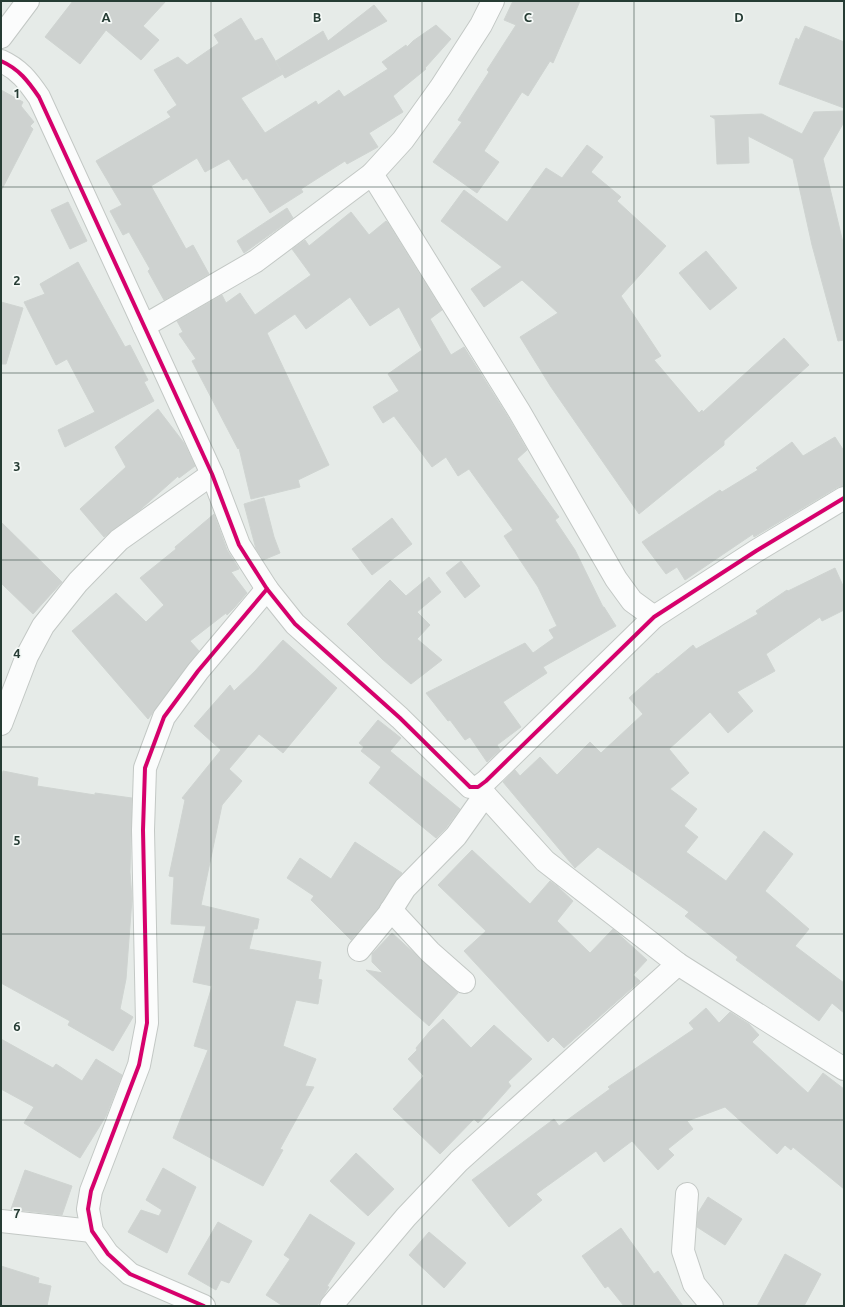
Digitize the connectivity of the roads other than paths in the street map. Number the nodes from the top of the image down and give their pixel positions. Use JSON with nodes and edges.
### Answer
{"nodes":[{"id":1,"x":28,"y":1,"type":"edge"},
{"id":2,"x":493,"y":1,"type":"edge"},
{"id":3,"x":1,"y":37,"type":"edge"},
{"id":4,"x":1,"y":61,"type":"edge"},
{"id":5,"x":372,"y":174,"type":"junction"},
{"id":6,"x":144,"y":326,"type":"junction"},
{"id":7,"x":212,"y":474,"type":"junction"},
{"id":8,"x":844,"y":498,"type":"edge"},
{"id":9,"x":267,"y":589,"type":"junction"},
{"id":10,"x":654,"y":617,"type":"junction"},
{"id":11,"x":1,"y":724,"type":"edge"},
{"id":12,"x":482,"y":791,"type":"junction"},
{"id":13,"x":391,"y":910,"type":"junction"},
{"id":14,"x":359,"y":950,"type":"dead end"},
{"id":15,"x":678,"y":964,"type":"junction"},
{"id":16,"x":464,"y":982,"type":"dead end"},
{"id":17,"x":844,"y":1069,"type":"edge"},
{"id":18,"x":687,"y":1194,"type":"dead end"},
{"id":19,"x":1,"y":1221,"type":"edge"},
{"id":20,"x":92,"y":1230,"type":"junction"},
{"id":21,"x":204,"y":1306,"type":"edge"},
{"id":22,"x":331,"y":1306,"type":"edge"},
{"id":23,"x":712,"y":1306,"type":"edge"}],
"edges":[{"from":1,"to":3,"type":"street"},
{"from":2,"to":5,"type":"street"},
{"from":4,"to":6,"type":"street"},
{"from":5,"to":6,"type":"street"},
{"from":5,"to":10,"type":"street"},
{"from":6,"to":7,"type":"street"},
{"from":7,"to":9,"type":"street"},
{"from":7,"to":11,"type":"street"},
{"from":8,"to":10,"type":"street"},
{"from":9,"to":12,"type":"street"},
{"from":9,"to":20,"type":"street"},
{"from":10,"to":12,"type":"street"},
{"from":12,"to":13,"type":"street"},
{"from":12,"to":15,"type":"street"},
{"from":13,"to":14,"type":"street"},
{"from":13,"to":16,"type":"street"},
{"from":15,"to":17,"type":"street"},
{"from":15,"to":22,"type":"street"},
{"from":18,"to":23,"type":"street"},
{"from":19,"to":20,"type":"street"},
{"from":20,"to":21,"type":"street"}]}
